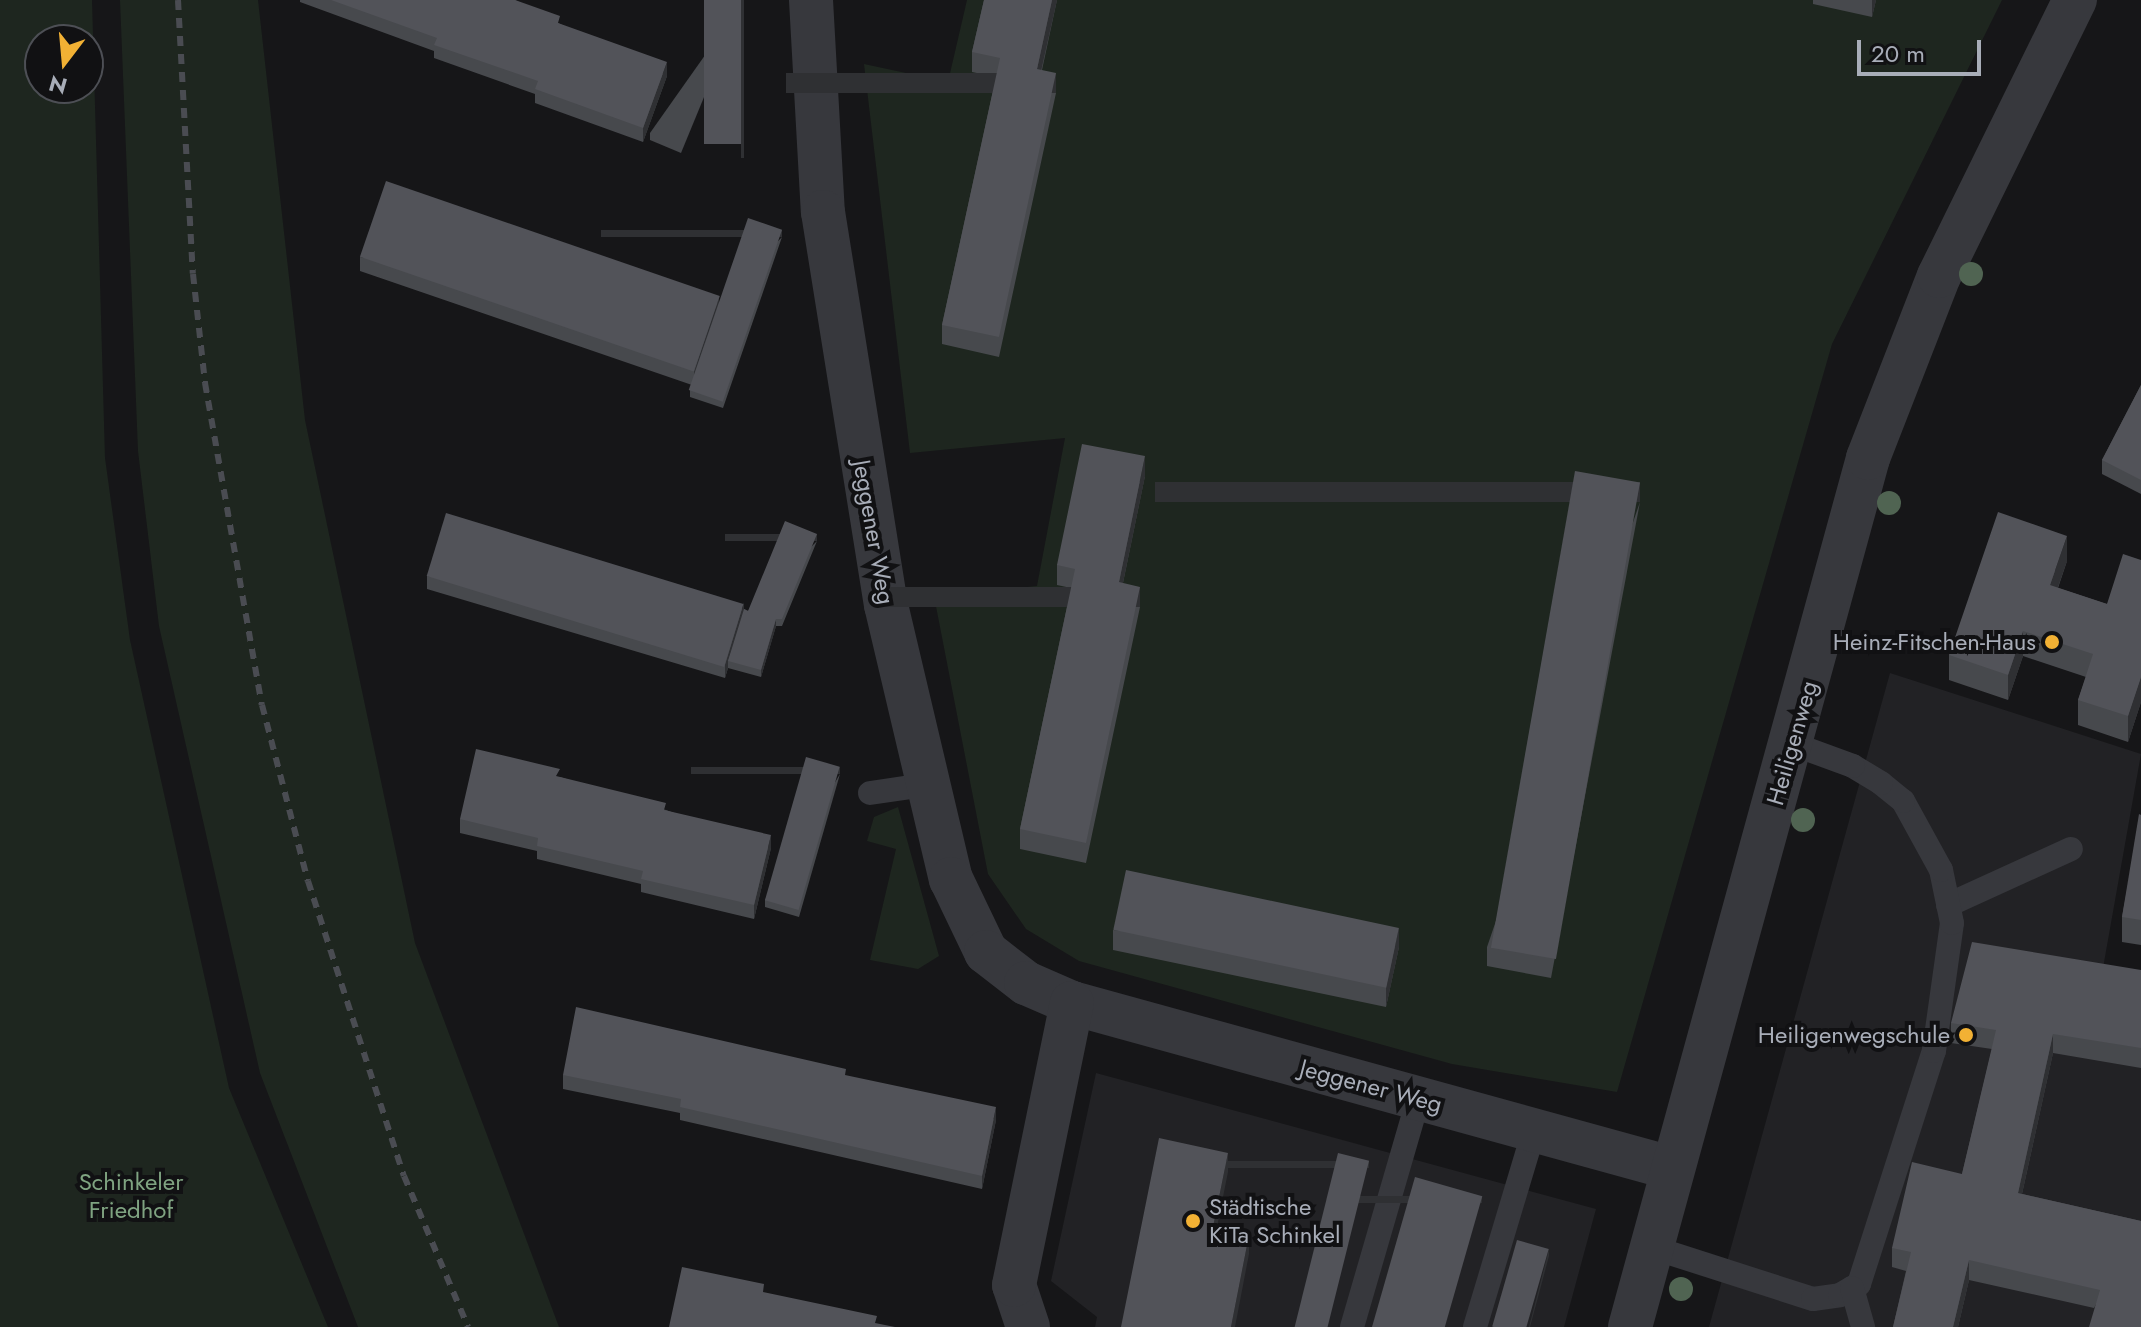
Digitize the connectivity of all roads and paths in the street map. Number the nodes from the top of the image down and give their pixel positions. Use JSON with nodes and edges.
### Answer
{"nodes":[{"id":1,"x":811,"y":0,"type":"edge"},
{"id":2,"x":2075,"y":0,"type":"edge"},
{"id":3,"x":1793,"y":744,"type":"junction"},
{"id":4,"x":925,"y":785,"type":"junction"},
{"id":5,"x":870,"y":793,"type":"dead end"},
{"id":6,"x":2071,"y":849,"type":"dead end"},
{"id":7,"x":1948,"y":905,"type":"junction"},
{"id":8,"x":1072,"y":1003,"type":"junction"},
{"id":9,"x":1418,"y":1100,"type":"junction"},
{"id":10,"x":1534,"y":1130,"type":"junction"},
{"id":11,"x":1671,"y":1168,"type":"junction"},
{"id":12,"x":1651,"y":1247,"type":"junction"},
{"id":13,"x":1852,"y":1288,"type":"junction"},
{"id":14,"x":1028,"y":1327,"type":"edge"},
{"id":15,"x":1352,"y":1327,"type":"edge"},
{"id":16,"x":1475,"y":1327,"type":"edge"},
{"id":17,"x":1630,"y":1327,"type":"edge"},
{"id":18,"x":1863,"y":1327,"type":"edge"}],
"edges":[{"from":1,"to":4,"type":"street","name":"Jeggener Weg"},
{"from":2,"to":3,"type":"street","name":"Heiligenweg"},
{"from":3,"to":7,"type":"lane"},
{"from":3,"to":11,"type":"street","name":"Heiligenweg"},
{"from":4,"to":5,"type":"lane"},
{"from":4,"to":8,"type":"street","name":"Jeggener Weg"},
{"from":6,"to":7,"type":"lane"},
{"from":7,"to":13,"type":"lane"},
{"from":8,"to":9,"type":"street","name":"Jeggener Weg"},
{"from":8,"to":14,"type":"street"},
{"from":9,"to":10,"type":"street","name":"Jeggener Weg"},
{"from":9,"to":15,"type":"lane"},
{"from":10,"to":11,"type":"street","name":"Jeggener Weg"},
{"from":10,"to":16,"type":"lane"},
{"from":11,"to":12,"type":"street","name":"Heiligenweg"},
{"from":12,"to":13,"type":"lane"},
{"from":12,"to":17,"type":"street","name":"Heiligenweg"},
{"from":13,"to":18,"type":"lane"}]}
